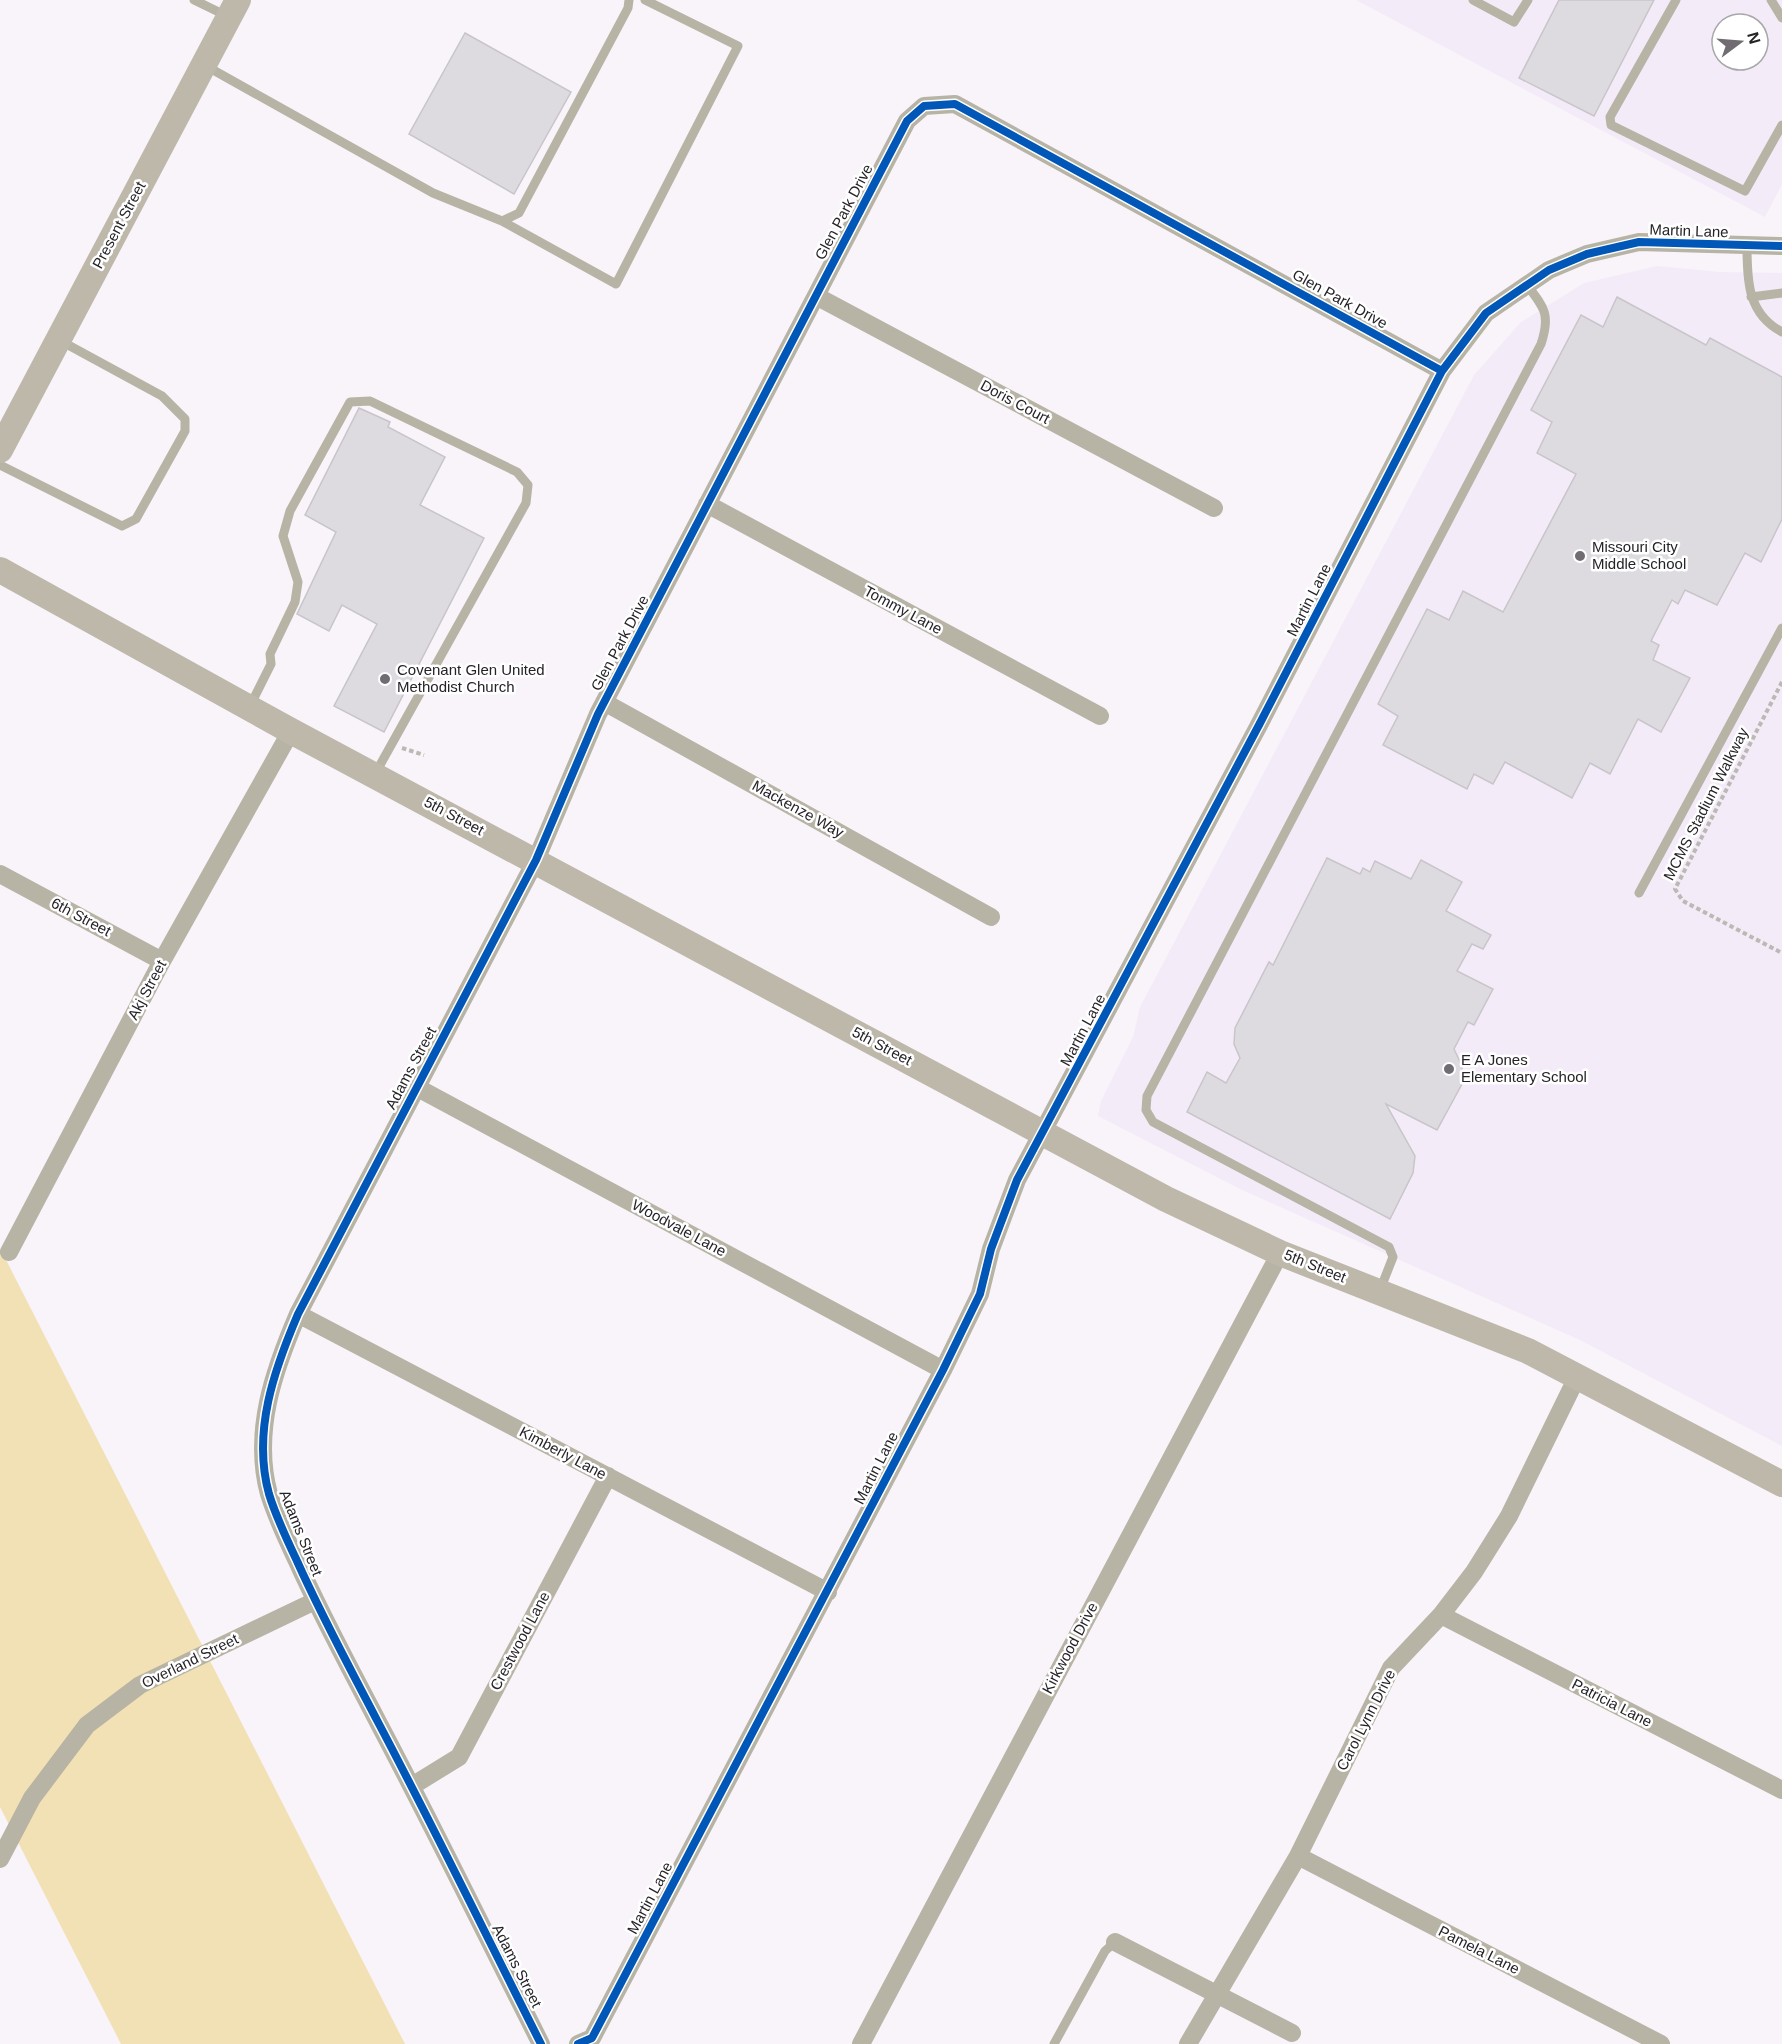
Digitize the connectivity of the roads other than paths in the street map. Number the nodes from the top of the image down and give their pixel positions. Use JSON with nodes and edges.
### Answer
{"nodes":[{"id":1,"x":194,"y":0,"type":"edge"},
{"id":2,"x":629,"y":0,"type":"edge"},
{"id":3,"x":645,"y":0,"type":"edge"},
{"id":4,"x":1473,"y":0,"type":"edge"},
{"id":5,"x":1528,"y":0,"type":"edge"},
{"id":6,"x":1676,"y":0,"type":"edge"},
{"id":7,"x":1771,"y":0,"type":"edge"},
{"id":8,"x":234,"y":8,"type":"edge"},
{"id":9,"x":1782,"y":18,"type":"edge"},
{"id":10,"x":204,"y":65,"type":"junction"},
{"id":11,"x":1782,"y":125,"type":"edge"},
{"id":12,"x":502,"y":221,"type":"junction"},
{"id":13,"x":1747,"y":246,"type":"junction"},
{"id":14,"x":1782,"y":246,"type":"edge"},
{"id":15,"x":1526,"y":284,"type":"junction"},
{"id":16,"x":1782,"y":293,"type":"edge"},
{"id":17,"x":816,"y":296,"type":"junction"},
{"id":18,"x":1751,"y":297,"type":"junction"},
{"id":19,"x":1782,"y":332,"type":"edge"},
{"id":20,"x":57,"y":340,"type":"junction"},
{"id":21,"x":1442,"y":371,"type":"junction"},
{"id":22,"x":0,"y":450,"type":"edge"},
{"id":23,"x":0,"y":465,"type":"edge"},
{"id":24,"x":707,"y":504,"type":"junction"},
{"id":25,"x":1214,"y":508,"type":"dead end"},
{"id":26,"x":0,"y":570,"type":"edge"},
{"id":27,"x":1782,"y":628,"type":"edge"},
{"id":28,"x":604,"y":702,"type":"junction"},
{"id":29,"x":249,"y":708,"type":"junction"},
{"id":30,"x":1100,"y":716,"type":"dead end"},
{"id":31,"x":291,"y":731,"type":"junction"},
{"id":32,"x":375,"y":775,"type":"junction"},
{"id":33,"x":536,"y":860,"type":"junction"},
{"id":34,"x":0,"y":874,"type":"edge"},
{"id":35,"x":1639,"y":894,"type":"dead end"},
{"id":36,"x":991,"y":916,"type":"dead end"},
{"id":37,"x":162,"y":961,"type":"junction"},
{"id":38,"x":416,"y":1087,"type":"junction"},
{"id":39,"x":1044,"y":1134,"type":"junction"},
{"id":40,"x":9,"y":1252,"type":"dead end"},
{"id":41,"x":1280,"y":1253,"type":"junction"},
{"id":42,"x":1379,"y":1292,"type":"junction"},
{"id":43,"x":298,"y":1314,"type":"junction"},
{"id":44,"x":943,"y":1370,"type":"junction"},
{"id":45,"x":1578,"y":1376,"type":"junction"},
{"id":46,"x":608,"y":1476,"type":"junction"},
{"id":47,"x":1782,"y":1484,"type":"edge"},
{"id":48,"x":828,"y":1592,"type":"junction"},
{"id":49,"x":315,"y":1601,"type":"junction"},
{"id":50,"x":1442,"y":1615,"type":"junction"},
{"id":51,"x":412,"y":1786,"type":"junction"},
{"id":52,"x":1782,"y":1790,"type":"edge"},
{"id":53,"x":1298,"y":1856,"type":"junction"},
{"id":54,"x":0,"y":1859,"type":"edge"},
{"id":55,"x":1115,"y":1942,"type":"joint"},
{"id":56,"x":1218,"y":1993,"type":"junction"},
{"id":57,"x":1291,"y":2038,"type":"edge"},
{"id":58,"x":541,"y":2044,"type":"edge"},
{"id":59,"x":578,"y":2044,"type":"edge"},
{"id":60,"x":861,"y":2044,"type":"edge"},
{"id":61,"x":1054,"y":2044,"type":"edge"},
{"id":62,"x":1188,"y":2044,"type":"edge"},
{"id":63,"x":1661,"y":2044,"type":"edge"}],
"edges":[{"from":1,"to":8,"type":"lane"},
{"from":2,"to":12,"type":"lane"},
{"from":3,"to":12,"type":"lane"},
{"from":4,"to":5,"type":"lane"},
{"from":6,"to":11,"type":"lane"},
{"from":7,"to":9,"type":"lane"},
{"from":8,"to":10,"type":"main road","name":"Present Street"},
{"from":10,"to":12,"type":"lane"},
{"from":10,"to":20,"type":"main road","name":"Present Street"},
{"from":13,"to":14,"type":"street","name":"Martin Lane"},
{"from":13,"to":15,"type":"street","name":"Martin Lane"},
{"from":13,"to":18,"type":"lane"},
{"from":15,"to":21,"type":"street","name":"Martin Lane"},
{"from":15,"to":42,"type":"lane"},
{"from":16,"to":18,"type":"lane"},
{"from":17,"to":21,"type":"street","name":"Glen Park Drive"},
{"from":17,"to":24,"type":"street","name":"Glen Park Drive"},
{"from":17,"to":25,"type":"street","name":"Doris Court"},
{"from":18,"to":19,"type":"lane"},
{"from":20,"to":22,"type":"main road","name":"Present Street"},
{"from":20,"to":23,"type":"lane"},
{"from":21,"to":39,"type":"street","name":"Martin Lane"},
{"from":24,"to":28,"type":"street","name":"Glen Park Drive"},
{"from":24,"to":30,"type":"street","name":"Tommy Lane"},
{"from":26,"to":29,"type":"main road","name":"5th Street"},
{"from":27,"to":35,"type":"lane"},
{"from":28,"to":33,"type":"street","name":"Glen Park Drive"},
{"from":28,"to":36,"type":"street","name":"Mackenze Way"},
{"from":29,"to":31,"type":"main road","name":"5th Street"},
{"from":29,"to":32,"type":"lane"},
{"from":31,"to":32,"type":"main road","name":"5th Street"},
{"from":31,"to":37,"type":"street","name":"Akj Street"},
{"from":32,"to":33,"type":"main road","name":"5th Street"},
{"from":33,"to":38,"type":"street","name":"Adams Street"},
{"from":33,"to":39,"type":"main road","name":"5th Street"},
{"from":34,"to":37,"type":"street","name":"6th Street"},
{"from":37,"to":40,"type":"street","name":"Akj Street"},
{"from":38,"to":43,"type":"street","name":"Adams Street"},
{"from":38,"to":44,"type":"street","name":"Woodvale Lane"},
{"from":39,"to":41,"type":"main road","name":"5th Street"},
{"from":39,"to":44,"type":"street","name":"Martin Lane"},
{"from":41,"to":42,"type":"main road","name":"5th Street"},
{"from":41,"to":60,"type":"street","name":"Kirkwood Drive"},
{"from":42,"to":45,"type":"main road","name":"5th Street"},
{"from":43,"to":46,"type":"street","name":"Kimberly Lane"},
{"from":43,"to":49,"type":"street","name":"Adams Street"},
{"from":44,"to":48,"type":"street","name":"Martin Lane"},
{"from":45,"to":47,"type":"main road","name":"5th Street"},
{"from":45,"to":50,"type":"street","name":"Carol Lynn Drive"},
{"from":46,"to":48,"type":"street","name":"Kimberly Lane"},
{"from":46,"to":51,"type":"street","name":"Crestwood Lane"},
{"from":48,"to":59,"type":"street","name":"Martin Lane"},
{"from":49,"to":51,"type":"street","name":"Adams Street"},
{"from":49,"to":54,"type":"street","name":"Overland Street"},
{"from":50,"to":52,"type":"street","name":"Patricia Lane"},
{"from":50,"to":53,"type":"street","name":"Carol Lynn Drive"},
{"from":51,"to":58,"type":"street","name":"Adams Street"},
{"from":53,"to":56,"type":"street","name":"Carol Lynn Drive"},
{"from":53,"to":63,"type":"street","name":"Pamela Lane"},
{"from":55,"to":56,"type":"street"},
{"from":55,"to":61,"type":"lane"},
{"from":56,"to":57,"type":"street"},
{"from":56,"to":62,"type":"street","name":"Carol Lynn Drive"}]}
